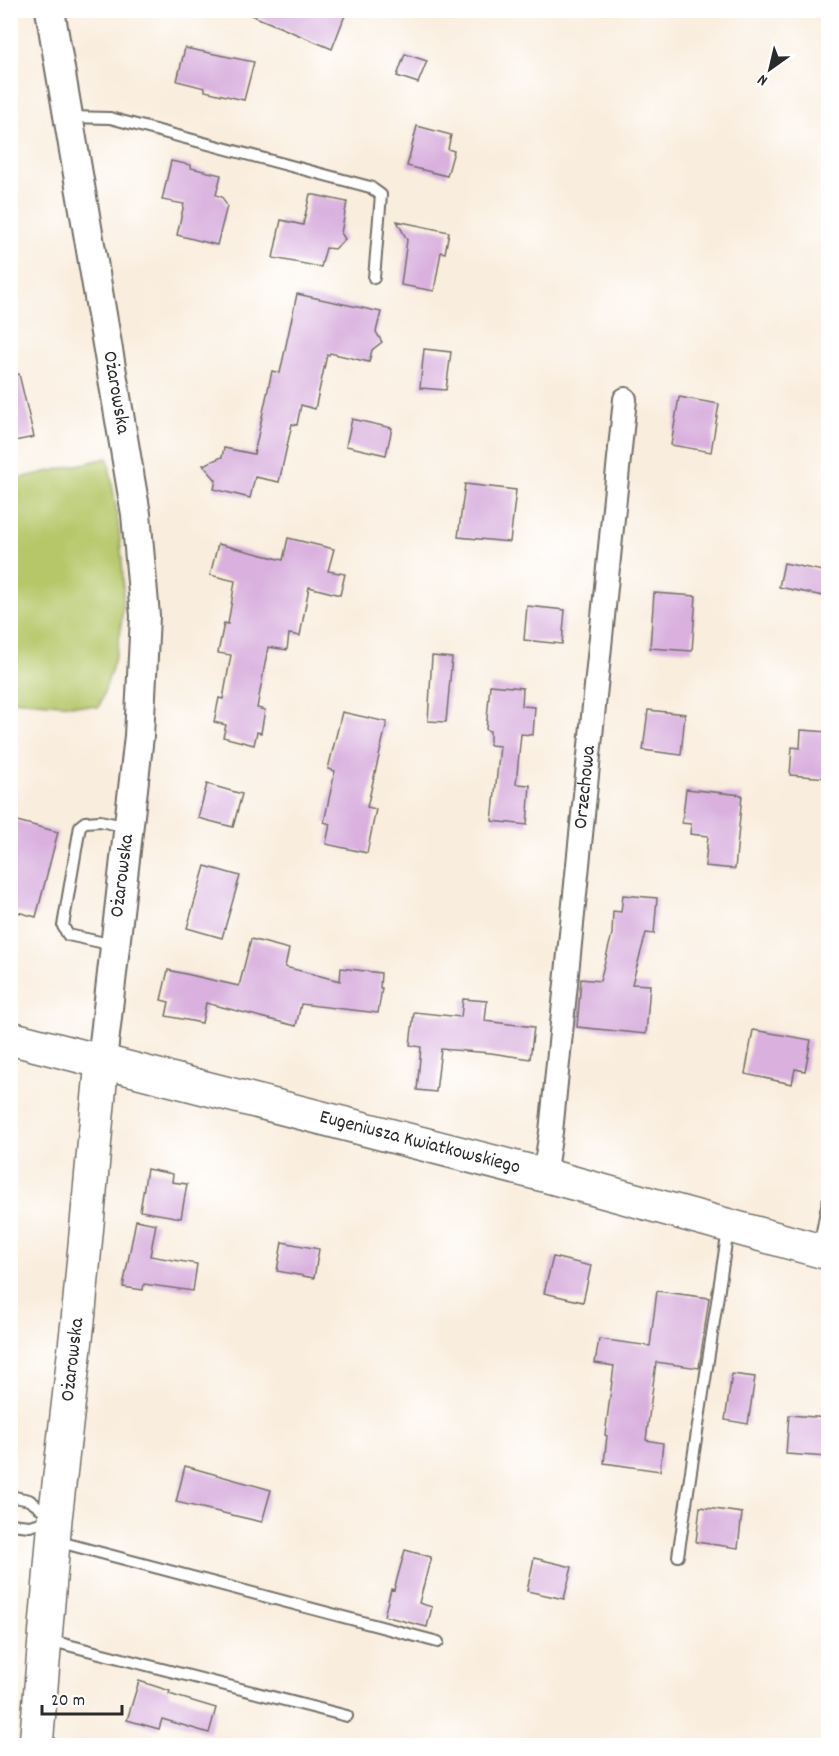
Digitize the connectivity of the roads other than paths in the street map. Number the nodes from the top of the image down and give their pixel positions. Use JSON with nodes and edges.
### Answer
{"nodes":[{"id":1,"x":50,"y":10,"type":"edge"},
{"id":2,"x":69,"y":117,"type":"junction"},
{"id":3,"x":374,"y":278,"type":"dead end"},
{"id":4,"x":625,"y":399,"type":"dead end"},
{"id":5,"x":129,"y":827,"type":"junction"},
{"id":6,"x":115,"y":945,"type":"junction"},
{"id":7,"x":10,"y":1038,"type":"edge"},
{"id":8,"x":102,"y":1061,"type":"junction"},
{"id":9,"x":544,"y":1175,"type":"junction"},
{"id":10,"x":828,"y":1201,"type":"edge"},
{"id":11,"x":728,"y":1227,"type":"junction"},
{"id":12,"x":823,"y":1252,"type":"edge"},
{"id":13,"x":10,"y":1496,"type":"edge"},
{"id":14,"x":10,"y":1524,"type":"edge"},
{"id":15,"x":54,"y":1530,"type":"junction"},
{"id":16,"x":678,"y":1556,"type":"dead end"},
{"id":17,"x":45,"y":1639,"type":"junction"},
{"id":18,"x":438,"y":1642,"type":"dead end"},
{"id":19,"x":347,"y":1716,"type":"dead end"},
{"id":20,"x":36,"y":1746,"type":"edge"}],
"edges":[{"from":1,"to":2,"type":"street","name":"Ożarowska"},
{"from":2,"to":3,"type":"lane"},
{"from":2,"to":5,"type":"street","name":"Ożarowska"},
{"from":4,"to":9,"type":"street","name":"Orzechowa"},
{"from":5,"to":6,"type":"street","name":"Ożarowska"},
{"from":5,"to":6,"type":"lane"},
{"from":6,"to":8,"type":"street","name":"Ożarowska"},
{"from":7,"to":8,"type":"main road","name":"Eugeniusza Kwiatkowskiego"},
{"from":8,"to":9,"type":"main road","name":"Eugeniusza Kwiatkowskiego"},
{"from":8,"to":15,"type":"main road","name":"Ożarowska"},
{"from":9,"to":11,"type":"main road","name":"Eugeniusza Kwiatkowskiego"},
{"from":10,"to":12,"type":"lane"},
{"from":11,"to":12,"type":"main road","name":"Eugeniusza Kwiatkowskiego"},
{"from":11,"to":16,"type":"lane"},
{"from":13,"to":15,"type":"lane"},
{"from":14,"to":15,"type":"lane"},
{"from":15,"to":17,"type":"main road","name":"Ożarowska"},
{"from":15,"to":18,"type":"lane"},
{"from":17,"to":19,"type":"lane"},
{"from":17,"to":20,"type":"main road","name":"Ożarowska"}]}
